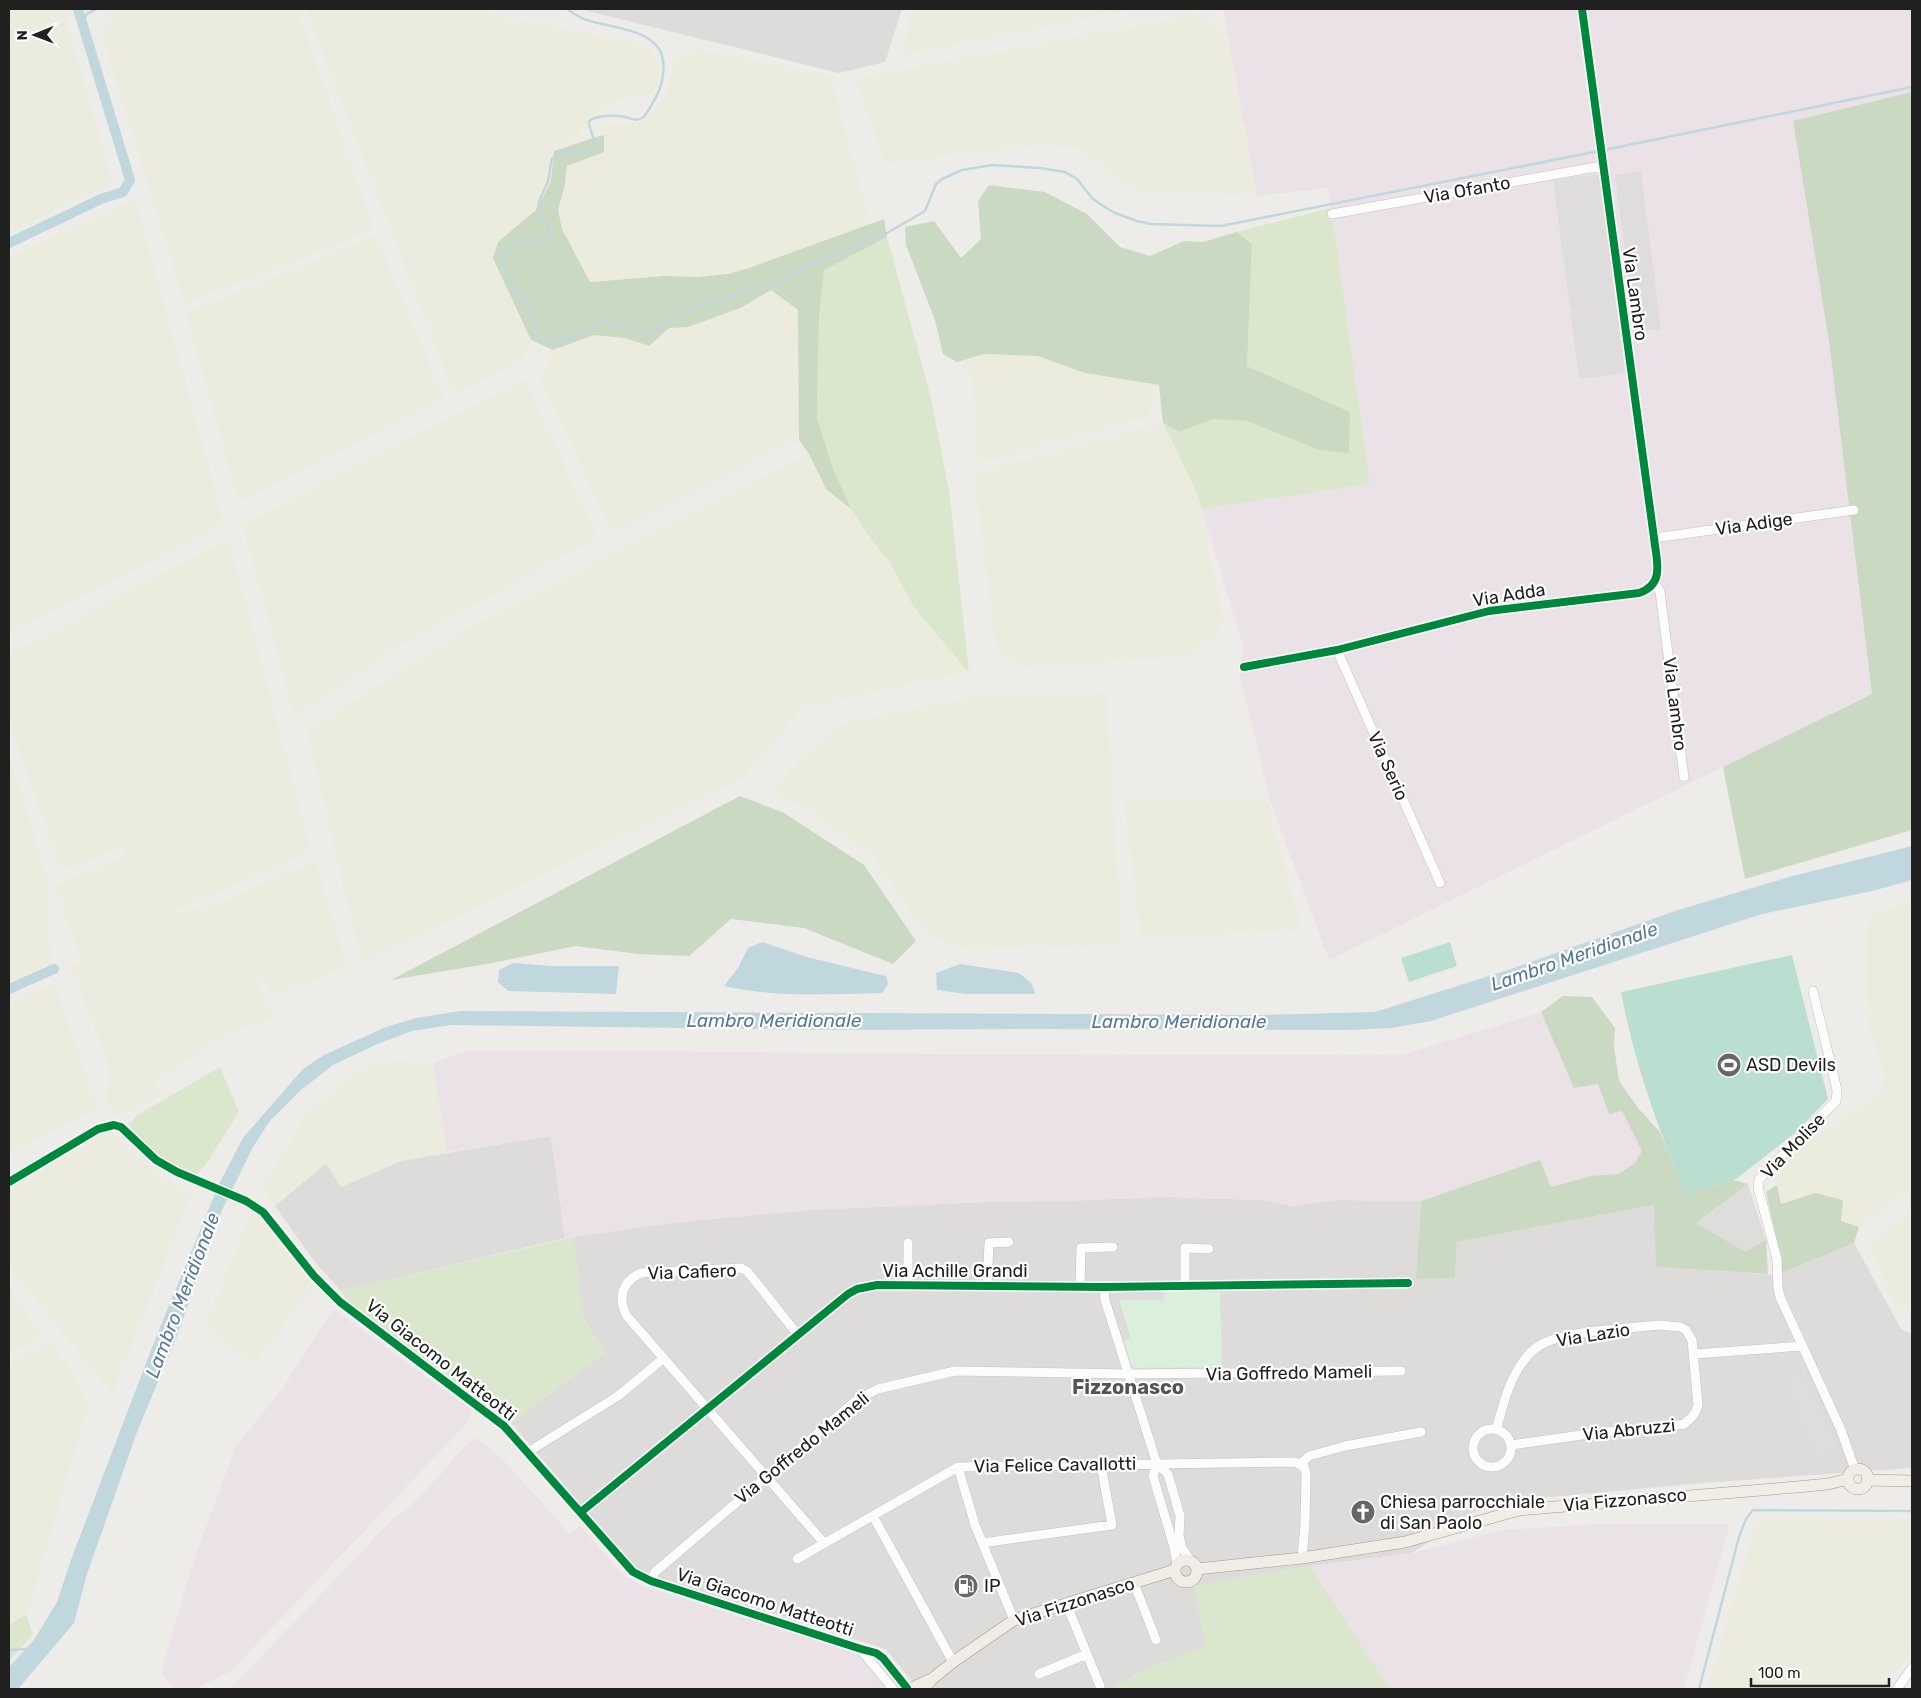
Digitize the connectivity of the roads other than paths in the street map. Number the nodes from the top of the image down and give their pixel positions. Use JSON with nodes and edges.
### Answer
{"nodes":[{"id":1,"x":1582,"y":9,"type":"edge"},
{"id":2,"x":1602,"y":163,"type":"junction"},
{"id":3,"x":1332,"y":214,"type":"dead end"},
{"id":4,"x":1854,"y":510,"type":"dead end"},
{"id":5,"x":1654,"y":538,"type":"junction"},
{"id":6,"x":1655,"y":583,"type":"junction"},
{"id":7,"x":1337,"y":650,"type":"junction"},
{"id":8,"x":1244,"y":666,"type":"dead end"},
{"id":9,"x":1684,"y":777,"type":"dead end"},
{"id":10,"x":1440,"y":883,"type":"dead end"},
{"id":11,"x":1813,"y":991,"type":"dead end"},
{"id":12,"x":9,"y":1182,"type":"edge"},
{"id":13,"x":1009,"y":1242,"type":"dead end"},
{"id":14,"x":908,"y":1243,"type":"dead end"},
{"id":15,"x":1113,"y":1247,"type":"dead end"},
{"id":16,"x":1209,"y":1249,"type":"dead end"},
{"id":17,"x":1408,"y":1283,"type":"dead end"},
{"id":18,"x":908,"y":1285,"type":"junction"},
{"id":19,"x":988,"y":1286,"type":"junction"},
{"id":20,"x":1185,"y":1286,"type":"junction"},
{"id":21,"x":1080,"y":1287,"type":"junction"},
{"id":22,"x":1104,"y":1288,"type":"junction"},
{"id":23,"x":798,"y":1335,"type":"junction"},
{"id":24,"x":1803,"y":1346,"type":"junction"},
{"id":25,"x":1694,"y":1354,"type":"junction"},
{"id":26,"x":664,"y":1358,"type":"junction"},
{"id":27,"x":1401,"y":1371,"type":"dead end"},
{"id":28,"x":1128,"y":1374,"type":"junction"},
{"id":29,"x":707,"y":1408,"type":"junction"},
{"id":30,"x":1496,"y":1430,"type":"junction"},
{"id":31,"x":1421,"y":1432,"type":"dead end"},
{"id":32,"x":1510,"y":1445,"type":"junction"},
{"id":33,"x":528,"y":1452,"type":"junction"},
{"id":34,"x":1156,"y":1464,"type":"junction"},
{"id":35,"x":1300,"y":1464,"type":"junction"},
{"id":36,"x":1101,"y":1465,"type":"junction"},
{"id":37,"x":958,"y":1468,"type":"junction"},
{"id":38,"x":1855,"y":1470,"type":"junction"},
{"id":39,"x":766,"y":1476,"type":"junction"},
{"id":40,"x":1848,"y":1479,"type":"junction"},
{"id":41,"x":1867,"y":1480,"type":"junction"},
{"id":42,"x":1912,"y":1481,"type":"edge"},
{"id":43,"x":581,"y":1512,"type":"junction"},
{"id":44,"x":873,"y":1516,"type":"junction"},
{"id":45,"x":824,"y":1543,"type":"junction"},
{"id":46,"x":982,"y":1543,"type":"junction"},
{"id":47,"x":797,"y":1558,"type":"dead end"},
{"id":48,"x":1302,"y":1558,"type":"junction"},
{"id":49,"x":1193,"y":1564,"type":"junction"},
{"id":50,"x":1176,"y":1567,"type":"junction"},
{"id":51,"x":651,"y":1580,"type":"junction"},
{"id":52,"x":1134,"y":1583,"type":"junction"},
{"id":53,"x":1066,"y":1603,"type":"junction"},
{"id":54,"x":1014,"y":1620,"type":"junction"},
{"id":55,"x":1156,"y":1640,"type":"dead end"},
{"id":56,"x":861,"y":1649,"type":"junction"},
{"id":57,"x":1087,"y":1654,"type":"junction"},
{"id":58,"x":953,"y":1662,"type":"junction"},
{"id":59,"x":1912,"y":1668,"type":"edge"},
{"id":60,"x":1040,"y":1674,"type":"dead end"},
{"id":61,"x":932,"y":1679,"type":"junction"},
{"id":62,"x":1100,"y":1686,"type":"dead end"},
{"id":63,"x":893,"y":1689,"type":"edge"},
{"id":64,"x":908,"y":1689,"type":"edge"},
{"id":65,"x":923,"y":1689,"type":"edge"},
{"id":66,"x":1897,"y":1689,"type":"edge"}],
"edges":[{"from":1,"to":2,"type":"street","name":"Via Lambro"},
{"from":2,"to":3,"type":"street","name":"Via Ofanto"},
{"from":2,"to":5,"type":"street","name":"Via Lambro"},
{"from":4,"to":5,"type":"street","name":"Via Adige"},
{"from":5,"to":6,"type":"street","name":"Via Lambro"},
{"from":6,"to":7,"type":"street","name":"Via Adda"},
{"from":6,"to":9,"type":"street","name":"Via Lambro"},
{"from":7,"to":8,"type":"street","name":"Via Adda"},
{"from":7,"to":10,"type":"street","name":"Via Serio"},
{"from":11,"to":24,"type":"street","name":"Via Molise"},
{"from":12,"to":33,"type":"street","name":"Via Giacomo Matteotti"},
{"from":13,"to":19,"type":"street"},
{"from":14,"to":18,"type":"street"},
{"from":15,"to":21,"type":"street"},
{"from":16,"to":20,"type":"street"},
{"from":17,"to":20,"type":"street","name":"Via Achille Grandi"},
{"from":18,"to":19,"type":"street","name":"Via Achille Grandi"},
{"from":18,"to":23,"type":"street","name":"Via Achille Grandi"},
{"from":19,"to":21,"type":"street","name":"Via Achille Grandi"},
{"from":20,"to":22,"type":"street","name":"Via Achille Grandi"},
{"from":21,"to":22,"type":"street","name":"Via Achille Grandi"},
{"from":22,"to":28,"type":"street"},
{"from":23,"to":26,"type":"street","name":"Via Cafiero"},
{"from":23,"to":29,"type":"street","name":"Via Achille Grandi"},
{"from":24,"to":25,"type":"street"},
{"from":24,"to":38,"type":"street","name":"Via Molise"},
{"from":25,"to":30,"type":"street","name":"Via Lazio"},
{"from":25,"to":32,"type":"street","name":"Via Abruzzi"},
{"from":26,"to":29,"type":"street","name":"Via Cafiero"},
{"from":26,"to":33,"type":"street"},
{"from":27,"to":28,"type":"street","name":"Via Goffredo Mameli"},
{"from":28,"to":34,"type":"street"},
{"from":28,"to":39,"type":"street","name":"Via Goffredo Mameli"},
{"from":29,"to":39,"type":"street","name":"Via Cafiero"},
{"from":29,"to":43,"type":"street","name":"Via Achille Grandi"},
{"from":30,"to":32,"type":"street"},
{"from":30,"to":32,"type":"street"},
{"from":31,"to":35,"type":"street"},
{"from":33,"to":43,"type":"street","name":"Via Giacomo Matteotti"},
{"from":34,"to":35,"type":"street","name":"Via Felice Cavallotti"},
{"from":34,"to":36,"type":"street","name":"Via Felice Cavallotti"},
{"from":34,"to":49,"type":"street"},
{"from":34,"to":50,"type":"street"},
{"from":35,"to":48,"type":"street"},
{"from":36,"to":37,"type":"street","name":"Via Felice Cavallotti"},
{"from":36,"to":46,"type":"street"},
{"from":37,"to":44,"type":"street","name":"Via Felice Cavallotti"},
{"from":37,"to":46,"type":"street"},
{"from":38,"to":40,"type":"main road"},
{"from":38,"to":41,"type":"main road"},
{"from":39,"to":45,"type":"street","name":"Via Cafiero"},
{"from":39,"to":51,"type":"street","name":"Via Goffredo Mameli"},
{"from":40,"to":41,"type":"main road","name":"Via Fizzonasco"},
{"from":40,"to":48,"type":"main road","name":"Via Fizzonasco"},
{"from":41,"to":42,"type":"main road","name":"Via Fizzonasco"},
{"from":43,"to":51,"type":"street","name":"Via Giacomo Matteotti"},
{"from":44,"to":45,"type":"street","name":"Via Felice Cavallotti"},
{"from":44,"to":58,"type":"street"},
{"from":45,"to":47,"type":"street","name":"Via Felice Cavallotti"},
{"from":46,"to":54,"type":"street"},
{"from":48,"to":49,"type":"main road","name":"Via Fizzonasco"},
{"from":49,"to":50,"type":"main road","name":"Via Fizzonasco"},
{"from":49,"to":50,"type":"main road","name":"Via Fizzonasco"},
{"from":50,"to":52,"type":"main road","name":"Via Fizzonasco"},
{"from":51,"to":56,"type":"street","name":"Via Giacomo Matteotti"},
{"from":52,"to":53,"type":"main road","name":"Via Fizzonasco"},
{"from":52,"to":55,"type":"street"},
{"from":53,"to":54,"type":"main road","name":"Via Fizzonasco"},
{"from":53,"to":57,"type":"street"},
{"from":54,"to":58,"type":"main road","name":"Via Fizzonasco"},
{"from":56,"to":63,"type":"street","name":"Via Giacomo Matteotti"},
{"from":56,"to":64,"type":"street","name":"Via Giacomo Matteotti"},
{"from":57,"to":60,"type":"street"},
{"from":57,"to":62,"type":"street"},
{"from":58,"to":61,"type":"main road","name":"Via Fizzonasco"},
{"from":59,"to":66,"type":"street"},
{"from":61,"to":64,"type":"main road","name":"Via Fizzonasco"},
{"from":61,"to":65,"type":"main road","name":"Via Fizzonasco"}]}
